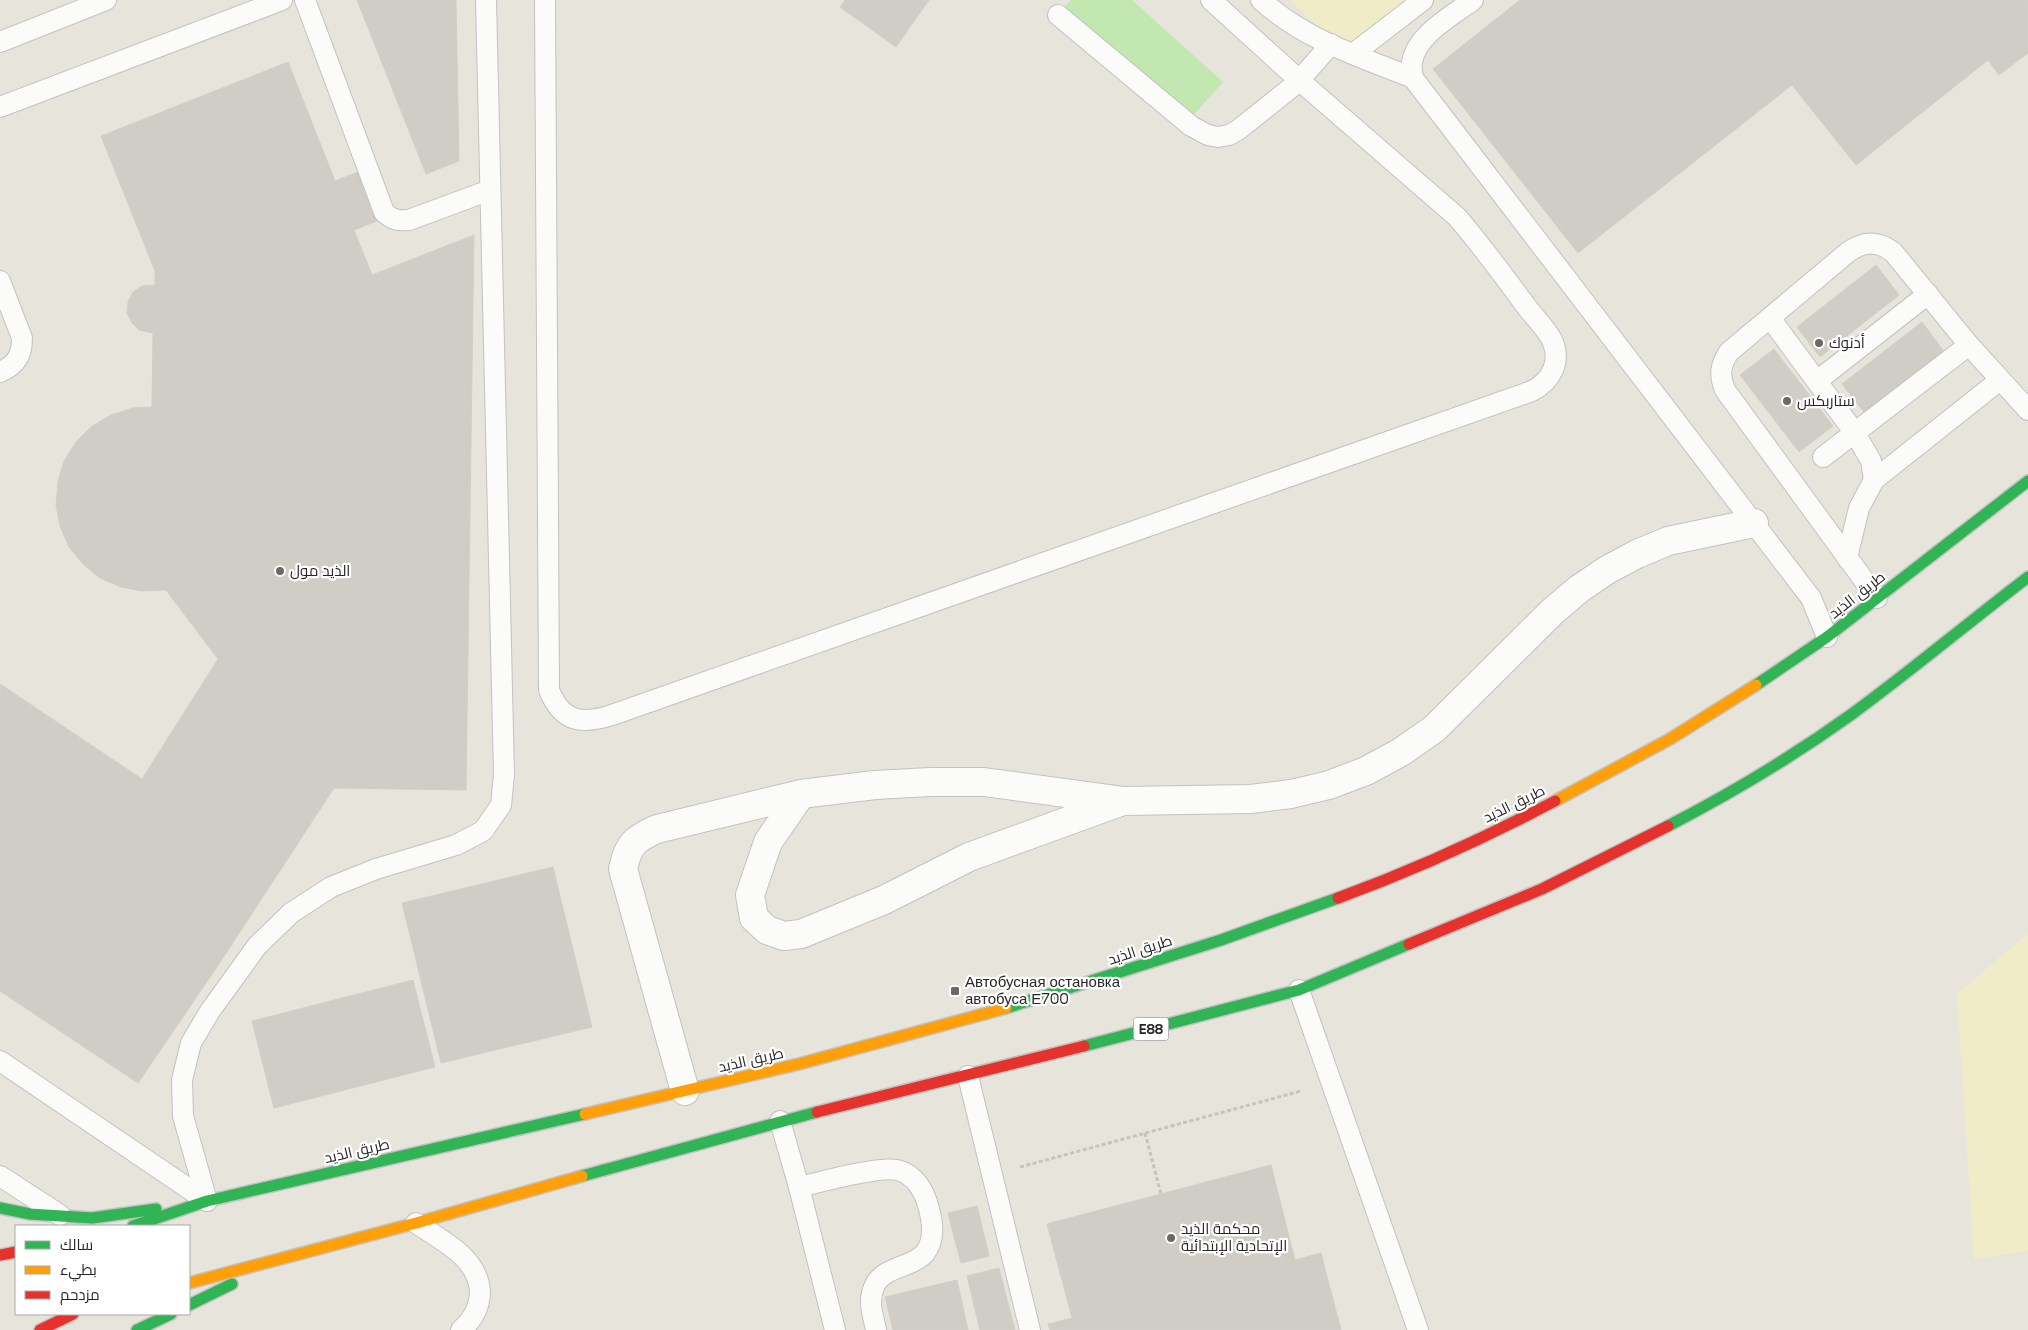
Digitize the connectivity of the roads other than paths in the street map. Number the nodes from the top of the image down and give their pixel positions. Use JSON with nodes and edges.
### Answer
{"nodes":[{"id":1,"x":106,"y":0,"type":"edge"},
{"id":2,"x":282,"y":0,"type":"edge"},
{"id":3,"x":305,"y":0,"type":"edge"},
{"id":4,"x":486,"y":0,"type":"edge"},
{"id":5,"x":545,"y":0,"type":"edge"},
{"id":6,"x":1211,"y":0,"type":"edge"},
{"id":7,"x":1261,"y":0,"type":"edge"},
{"id":8,"x":1422,"y":0,"type":"edge"},
{"id":9,"x":1473,"y":0,"type":"edge"},
{"id":10,"x":1058,"y":15,"type":"dead end"},
{"id":11,"x":0,"y":42,"type":"edge"},
{"id":12,"x":1331,"y":44,"type":"junction"},
{"id":13,"x":1353,"y":54,"type":"junction"},
{"id":14,"x":1413,"y":78,"type":"junction"},
{"id":15,"x":1299,"y":80,"type":"junction"},
{"id":16,"x":0,"y":107,"type":"edge"},
{"id":17,"x":490,"y":190,"type":"junction"},
{"id":18,"x":0,"y":282,"type":"edge"},
{"id":19,"x":1928,"y":294,"type":"junction"},
{"id":20,"x":1770,"y":318,"type":"junction"},
{"id":21,"x":1970,"y":345,"type":"junction"},
{"id":22,"x":0,"y":372,"type":"edge"},
{"id":23,"x":2000,"y":380,"type":"junction"},
{"id":24,"x":1817,"y":381,"type":"junction"},
{"id":25,"x":2028,"y":410,"type":"edge"},
{"id":26,"x":1855,"y":433,"type":"junction"},
{"id":27,"x":1824,"y":457,"type":"dead end"},
{"id":28,"x":1874,"y":480,"type":"junction"},
{"id":29,"x":2028,"y":481,"type":"edge"},
{"id":30,"x":1754,"y":523,"type":"junction"},
{"id":31,"x":1847,"y":558,"type":"junction"},
{"id":32,"x":2028,"y":577,"type":"edge"},
{"id":33,"x":1877,"y":598,"type":"junction"},
{"id":34,"x":1827,"y":637,"type":"junction"},
{"id":35,"x":801,"y":794,"type":"junction"},
{"id":36,"x":1124,"y":801,"type":"junction"},
{"id":37,"x":1299,"y":990,"type":"junction"},
{"id":38,"x":0,"y":1061,"type":"edge"},
{"id":39,"x":968,"y":1076,"type":"junction"},
{"id":40,"x":685,"y":1091,"type":"junction"},
{"id":41,"x":780,"y":1121,"type":"junction"},
{"id":42,"x":0,"y":1176,"type":"edge"},
{"id":43,"x":799,"y":1187,"type":"junction"},
{"id":44,"x":207,"y":1201,"type":"junction"},
{"id":45,"x":0,"y":1208,"type":"edge"},
{"id":46,"x":61,"y":1216,"type":"junction"},
{"id":47,"x":416,"y":1223,"type":"junction"},
{"id":48,"x":136,"y":1225,"type":"edge"},
{"id":49,"x":15,"y":1252,"type":"edge"},
{"id":50,"x":0,"y":1255,"type":"edge"},
{"id":51,"x":290,"y":1256,"type":"junction"},
{"id":52,"x":190,"y":1283,"type":"edge"},
{"id":53,"x":190,"y":1305,"type":"edge"},
{"id":54,"x":71,"y":1315,"type":"edge"},
{"id":55,"x":169,"y":1315,"type":"edge"},
{"id":56,"x":40,"y":1330,"type":"edge"},
{"id":57,"x":138,"y":1330,"type":"edge"},
{"id":58,"x":461,"y":1330,"type":"edge"},
{"id":59,"x":835,"y":1330,"type":"edge"},
{"id":60,"x":876,"y":1330,"type":"edge"},
{"id":61,"x":1030,"y":1330,"type":"edge"},
{"id":62,"x":1418,"y":1330,"type":"edge"}],
"edges":[{"from":1,"to":11,"type":"lane"},
{"from":2,"to":16,"type":"lane"},
{"from":3,"to":17,"type":"lane"},
{"from":4,"to":17,"type":"lane"},
{"from":5,"to":15,"type":"lane"},
{"from":6,"to":15,"type":"lane"},
{"from":7,"to":12,"type":"lane"},
{"from":8,"to":13,"type":"lane"},
{"from":9,"to":14,"type":"lane"},
{"from":10,"to":15,"type":"lane"},
{"from":12,"to":13,"type":"lane"},
{"from":12,"to":15,"type":"lane"},
{"from":13,"to":14,"type":"lane"},
{"from":14,"to":30,"type":"lane"},
{"from":17,"to":44,"type":"lane"},
{"from":18,"to":22,"type":"lane"},
{"from":19,"to":20,"type":"lane"},
{"from":19,"to":21,"type":"lane"},
{"from":19,"to":24,"type":"lane"},
{"from":20,"to":24,"type":"lane"},
{"from":20,"to":31,"type":"lane"},
{"from":21,"to":23,"type":"lane"},
{"from":21,"to":26,"type":"lane"},
{"from":23,"to":25,"type":"lane"},
{"from":23,"to":28,"type":"lane"},
{"from":24,"to":26,"type":"lane"},
{"from":26,"to":27,"type":"lane"},
{"from":26,"to":28,"type":"lane"},
{"from":28,"to":31,"type":"lane"},
{"from":29,"to":33,"type":"highway","name":"طريق الذيد"},
{"from":30,"to":34,"type":"lane"},
{"from":30,"to":36,"type":"street"},
{"from":31,"to":33,"type":"lane"},
{"from":32,"to":37,"type":"highway","number":"E88"},
{"from":33,"to":34,"type":"highway","name":"طريق الذيد"},
{"from":34,"to":40,"type":"highway","name":"طريق الذيد"},
{"from":35,"to":36,"type":"street"},
{"from":35,"to":36,"type":"street"},
{"from":35,"to":40,"type":"street"},
{"from":37,"to":39,"type":"highway","number":"E88"},
{"from":37,"to":62,"type":"lane"},
{"from":38,"to":44,"type":"lane"},
{"from":39,"to":41,"type":"highway","number":"E88"},
{"from":39,"to":61,"type":"lane"},
{"from":40,"to":44,"type":"highway","name":"طريق الذيد"},
{"from":41,"to":43,"type":"lane"},
{"from":41,"to":47,"type":"highway","number":"E88"},
{"from":42,"to":46,"type":"lane"},
{"from":43,"to":59,"type":"lane"},
{"from":43,"to":60,"type":"lane"},
{"from":44,"to":46,"type":"highway"},
{"from":44,"to":48,"type":"highway","name":"طريق الذيد"},
{"from":45,"to":46,"type":"highway"},
{"from":47,"to":51,"type":"highway","number":"E88"},
{"from":47,"to":58,"type":"lane"},
{"from":49,"to":50,"type":"highway"},
{"from":51,"to":52,"type":"highway","number":"E88"},
{"from":51,"to":53,"type":"highway"},
{"from":54,"to":56,"type":"highway"},
{"from":55,"to":57,"type":"highway"}]}
